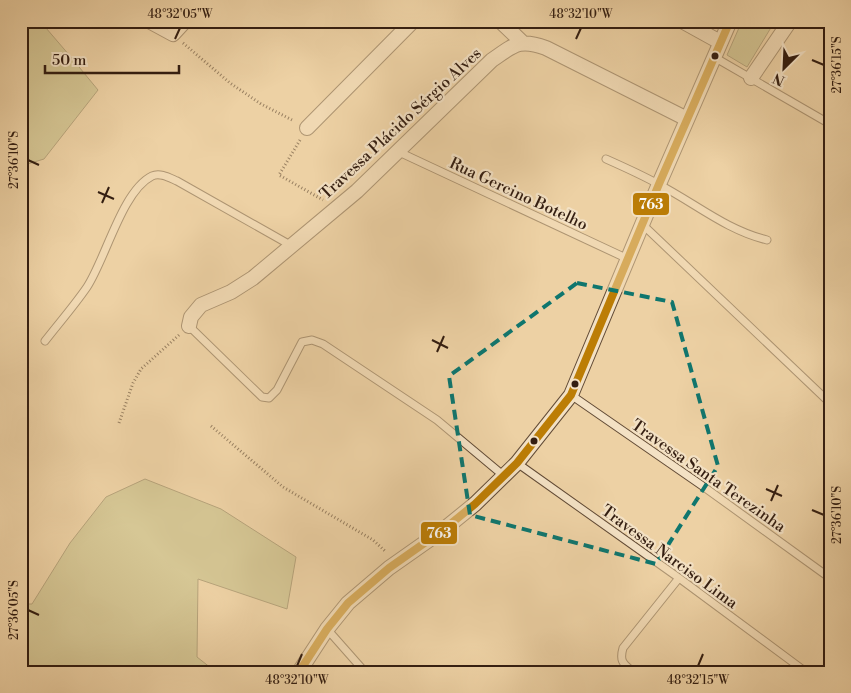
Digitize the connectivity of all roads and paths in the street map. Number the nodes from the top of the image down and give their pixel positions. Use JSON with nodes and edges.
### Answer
{"nodes":[{"id":1,"x":148,"y":21,"type":"edge"},
{"id":2,"x":186,"y":21,"type":"edge"},
{"id":3,"x":413,"y":21,"type":"edge"},
{"id":4,"x":500,"y":21,"type":"edge"},
{"id":5,"x":682,"y":21,"type":"edge"},
{"id":6,"x":730,"y":21,"type":"edge"},
{"id":7,"x":790,"y":21,"type":"edge"},
{"id":8,"x":173,"y":34,"type":"junction"},
{"id":9,"x":522,"y":42,"type":"junction"},
{"id":10,"x":720,"y":42,"type":"junction"},
{"id":11,"x":714,"y":57,"type":"junction"},
{"id":12,"x":751,"y":78,"type":"junction"},
{"id":13,"x":686,"y":119,"type":"junction"},
{"id":14,"x":830,"y":124,"type":"edge"},
{"id":15,"x":307,"y":128,"type":"junction"},
{"id":16,"x":399,"y":152,"type":"junction"},
{"id":17,"x":606,"y":159,"type":"dead end"},
{"id":18,"x":658,"y":184,"type":"junction"},
{"id":19,"x":336,"y":208,"type":"junction"},
{"id":20,"x":642,"y":224,"type":"junction"},
{"id":21,"x":767,"y":240,"type":"dead end"},
{"id":22,"x":292,"y":246,"type":"junction"},
{"id":23,"x":628,"y":259,"type":"junction"},
{"id":24,"x":189,"y":326,"type":"junction"},
{"id":25,"x":45,"y":341,"type":"dead end"},
{"id":26,"x":571,"y":395,"type":"junction"},
{"id":27,"x":830,"y":403,"type":"edge"},
{"id":28,"x":119,"y":423,"type":"dead end"},
{"id":29,"x":211,"y":426,"type":"dead end"},
{"id":30,"x":517,"y":463,"type":"junction"},
{"id":31,"x":504,"y":476,"type":"junction"},
{"id":32,"x":396,"y":562,"type":"junction"},
{"id":33,"x":679,"y":578,"type":"junction"},
{"id":34,"x":830,"y":578,"type":"edge"},
{"id":35,"x":327,"y":629,"type":"junction"},
{"id":36,"x":299,"y":672,"type":"edge"},
{"id":37,"x":365,"y":672,"type":"edge"},
{"id":38,"x":634,"y":672,"type":"edge"},
{"id":39,"x":806,"y":672,"type":"edge"}],
"edges":[{"from":1,"to":8,"type":"street"},
{"from":2,"to":8,"type":"street"},
{"from":3,"to":15,"type":"street"},
{"from":4,"to":9,"type":"street"},
{"from":5,"to":10,"type":"street"},
{"from":6,"to":10,"type":"street"},
{"from":7,"to":12,"type":"street"},
{"from":8,"to":15,"type":"path"},
{"from":9,"to":13,"type":"street"},
{"from":9,"to":16,"type":"street","name":"Travessa Plácido Sérgio Alves"},
{"from":10,"to":11,"type":"street"},
{"from":11,"to":12,"type":"lane"},
{"from":11,"to":13,"type":"street"},
{"from":12,"to":14,"type":"lane"},
{"from":13,"to":18,"type":"street"},
{"from":15,"to":19,"type":"path"},
{"from":16,"to":19,"type":"street","name":"Travessa Plácido Sérgio Alves"},
{"from":16,"to":23,"type":"lane","name":"Rua Gercino Botelho"},
{"from":17,"to":18,"type":"lane"},
{"from":18,"to":20,"type":"street"},
{"from":18,"to":21,"type":"lane"},
{"from":19,"to":22,"type":"street","name":"Travessa Plácido Sérgio Alves"},
{"from":20,"to":23,"type":"street"},
{"from":20,"to":27,"type":"lane"},
{"from":22,"to":24,"type":"street","name":"Travessa Plácido Sérgio Alves"},
{"from":22,"to":25,"type":"lane"},
{"from":23,"to":26,"type":"street"},
{"from":24,"to":28,"type":"path"},
{"from":24,"to":31,"type":"lane"},
{"from":26,"to":30,"type":"street"},
{"from":26,"to":34,"type":"lane","name":"Travessa Santa Terezinha"},
{"from":29,"to":32,"type":"path"},
{"from":30,"to":31,"type":"street"},
{"from":30,"to":33,"type":"lane","name":"Travessa Narciso Lima"},
{"from":31,"to":32,"type":"street"},
{"from":32,"to":35,"type":"street"},
{"from":33,"to":38,"type":"lane"},
{"from":33,"to":39,"type":"lane","name":"Travessa Narciso Lima"},
{"from":35,"to":36,"type":"street"},
{"from":35,"to":37,"type":"lane"}]}
